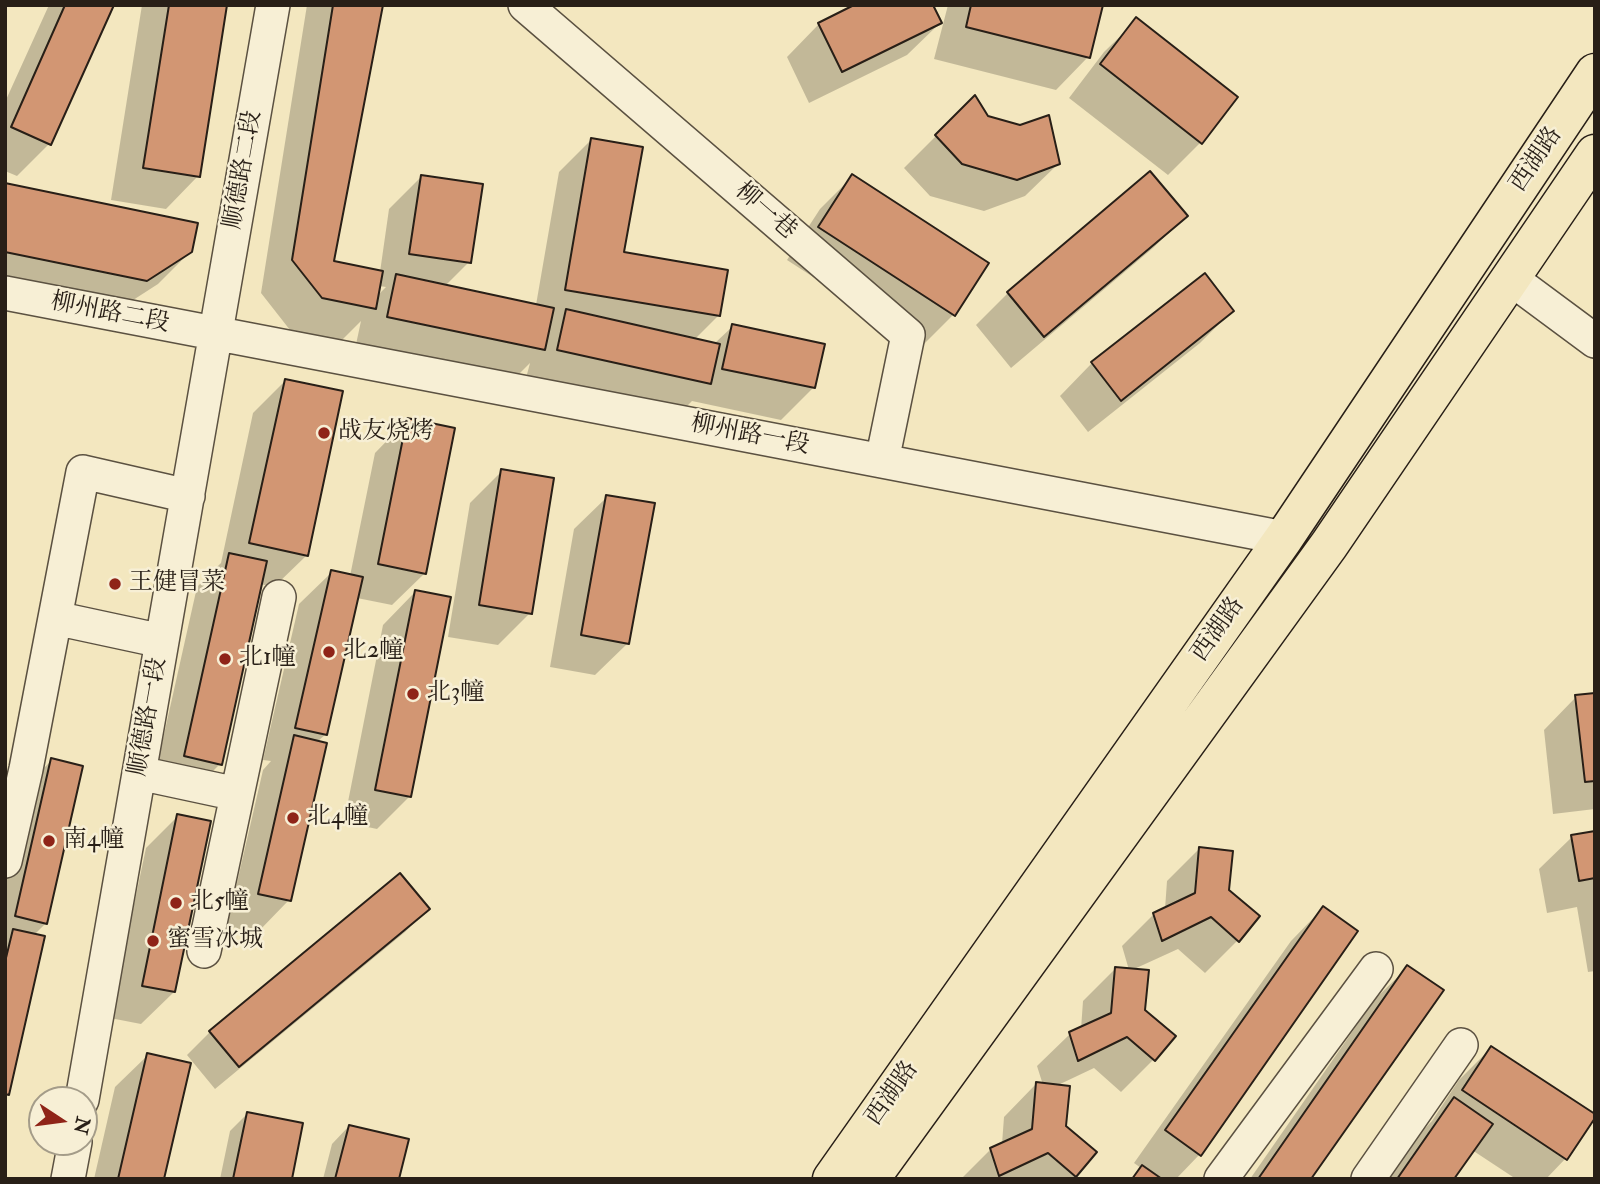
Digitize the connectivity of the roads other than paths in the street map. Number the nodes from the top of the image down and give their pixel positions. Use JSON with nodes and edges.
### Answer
{"nodes":[{"id":1,"x":273,"y":5,"type":"edge"},
{"id":2,"x":524,"y":5,"type":"edge"},
{"id":3,"x":1595,"y":73,"type":"edge"},
{"id":4,"x":1595,"y":154,"type":"edge"},
{"id":5,"x":1510,"y":278,"type":"junction"},
{"id":6,"x":5,"y":293,"type":"edge"},
{"id":7,"x":215,"y":334,"type":"junction"},
{"id":8,"x":1595,"y":341,"type":"edge"},
{"id":9,"x":882,"y":461,"type":"junction"},
{"id":10,"x":188,"y":496,"type":"junction"},
{"id":11,"x":1284,"y":538,"type":"junction"},
{"id":12,"x":279,"y":597,"type":"dead end"},
{"id":13,"x":55,"y":618,"type":"junction"},
{"id":14,"x":162,"y":641,"type":"junction"},
{"id":15,"x":139,"y":773,"type":"junction"},
{"id":16,"x":237,"y":794,"type":"junction"},
{"id":17,"x":5,"y":861,"type":"edge"},
{"id":18,"x":204,"y":951,"type":"dead end"},
{"id":19,"x":1376,"y":969,"type":"dead end"},
{"id":20,"x":1461,"y":1045,"type":"dead end"},
{"id":21,"x":84,"y":1086,"type":"edge"},
{"id":22,"x":72,"y":1156,"type":"edge"},
{"id":23,"x":68,"y":1179,"type":"edge"},
{"id":24,"x":832,"y":1179,"type":"edge"},
{"id":25,"x":870,"y":1179,"type":"edge"},
{"id":26,"x":1221,"y":1179,"type":"edge"},
{"id":27,"x":1368,"y":1179,"type":"edge"}],
"edges":[{"from":1,"to":7,"type":"street","name":"顺德路二段"},
{"from":2,"to":9,"type":"street","name":"柳一巷"},
{"from":3,"to":11,"type":"main road","name":"西湖路"},
{"from":4,"to":5,"type":"main road","name":"西湖路"},
{"from":5,"to":8,"type":"street"},
{"from":5,"to":25,"type":"main road","name":"西湖路"},
{"from":6,"to":7,"type":"street","name":"柳州路二段"},
{"from":7,"to":9,"type":"street","name":"柳州路一段"},
{"from":7,"to":10,"type":"street","name":"顺德路一段"},
{"from":9,"to":11,"type":"street","name":"柳州路一段"},
{"from":10,"to":13,"type":"street"},
{"from":10,"to":14,"type":"street","name":"顺德路一段"},
{"from":11,"to":24,"type":"main road","name":"西湖路"},
{"from":12,"to":16,"type":"street"},
{"from":13,"to":14,"type":"street"},
{"from":13,"to":17,"type":"street"},
{"from":14,"to":15,"type":"street","name":"顺德路一段"},
{"from":15,"to":16,"type":"street"},
{"from":15,"to":21,"type":"street","name":"顺德路一段"},
{"from":16,"to":18,"type":"street"},
{"from":19,"to":26,"type":"street"},
{"from":20,"to":27,"type":"street"},
{"from":22,"to":23,"type":"street"}]}
